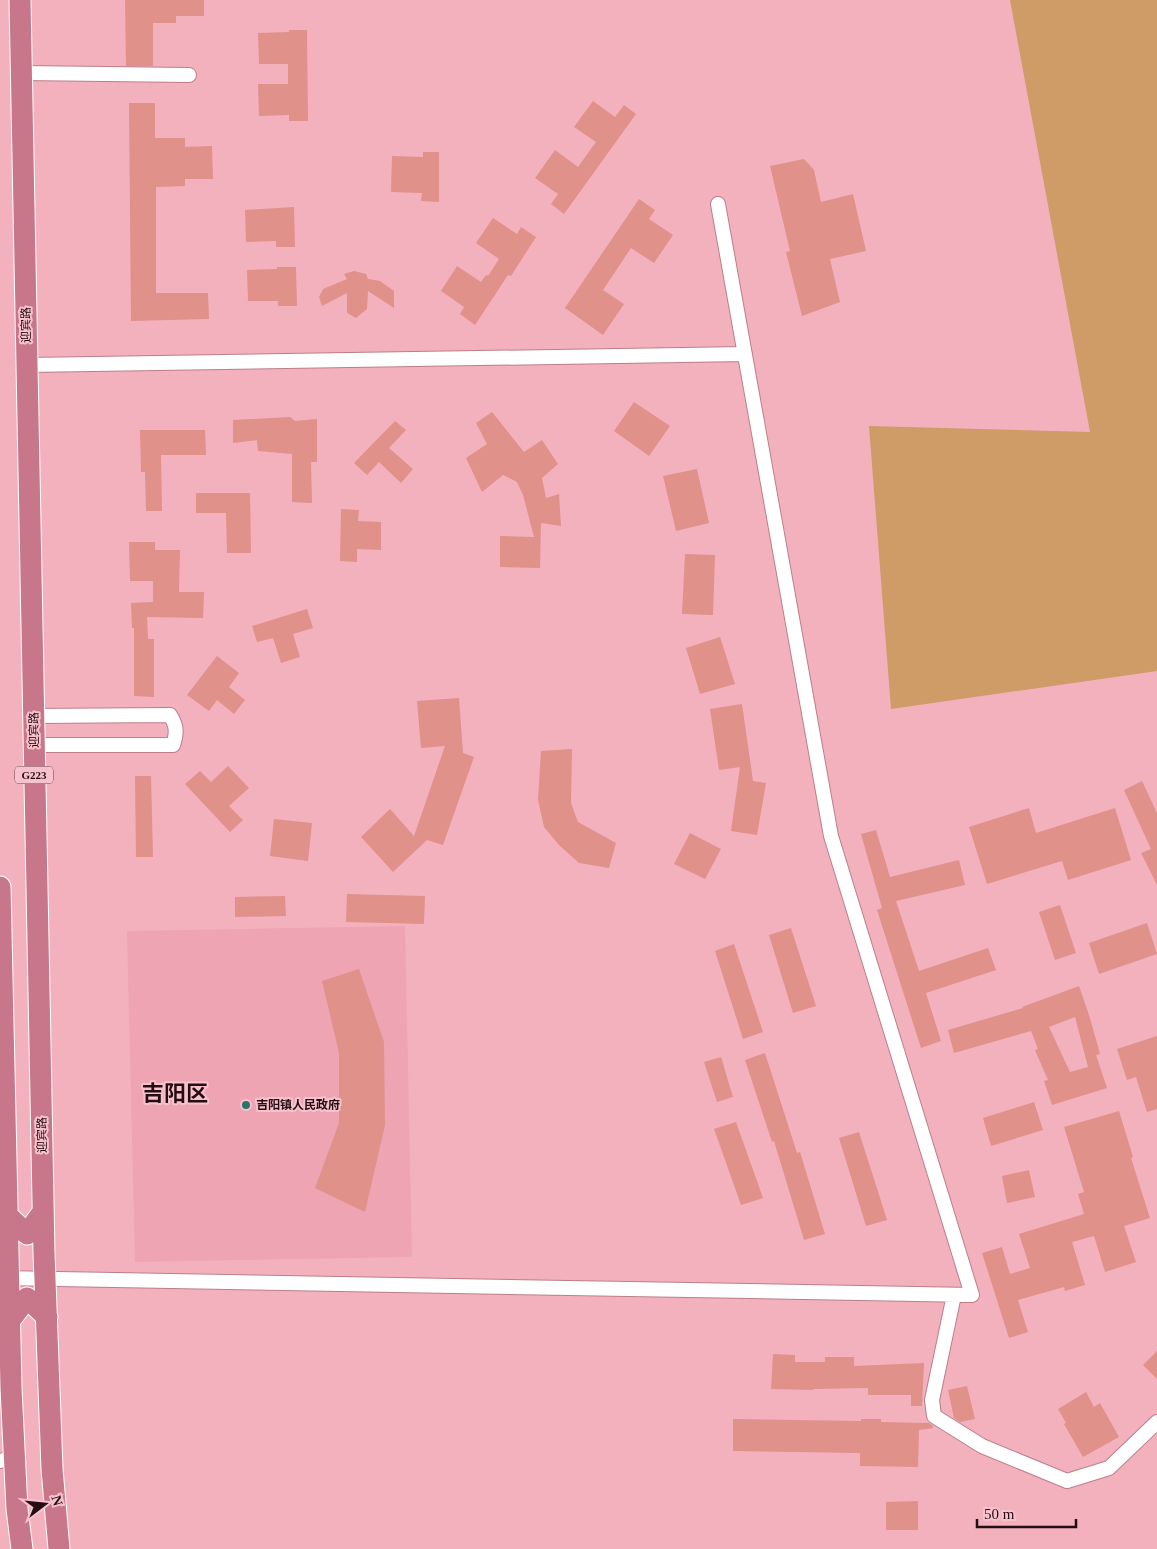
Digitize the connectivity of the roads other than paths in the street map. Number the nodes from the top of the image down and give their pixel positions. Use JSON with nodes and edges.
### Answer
{"nodes":[{"id":1,"x":20,"y":0,"type":"edge"},
{"id":2,"x":22,"y":73,"type":"junction"},
{"id":3,"x":189,"y":75,"type":"dead end"},
{"id":4,"x":718,"y":204,"type":"dead end"},
{"id":5,"x":745,"y":354,"type":"junction"},
{"id":6,"x":27,"y":365,"type":"junction"},
{"id":7,"x":33,"y":716,"type":"junction"},
{"id":8,"x":34,"y":746,"type":"junction"},
{"id":9,"x":0,"y":887,"type":"edge"},
{"id":10,"x":43,"y":1212,"type":"junction"},
{"id":11,"x":8,"y":1216,"type":"junction"},
{"id":12,"x":4,"y":1278,"type":"edge"},
{"id":13,"x":46,"y":1278,"type":"junction"},
{"id":14,"x":954,"y":1295,"type":"junction"},
{"id":15,"x":46,"y":1317,"type":"junction"},
{"id":16,"x":10,"y":1320,"type":"junction"},
{"id":17,"x":1157,"y":1422,"type":"edge"},
{"id":18,"x":7,"y":1459,"type":"edge"},
{"id":19,"x":22,"y":1549,"type":"edge"},
{"id":20,"x":59,"y":1549,"type":"edge"}],
"edges":[{"from":1,"to":2,"type":"highway","name":"迎宾路","number":"G223"},
{"from":2,"to":3,"type":"street"},
{"from":2,"to":6,"type":"highway","name":"迎宾路","number":"G223"},
{"from":4,"to":5,"type":"street"},
{"from":5,"to":6,"type":"street"},
{"from":5,"to":14,"type":"street"},
{"from":6,"to":7,"type":"highway","name":"迎宾路","number":"G223"},
{"from":7,"to":8,"type":"highway","name":"迎宾路","number":"G223"},
{"from":7,"to":8,"type":"street"},
{"from":8,"to":10,"type":"highway","name":"迎宾路","number":"G223"},
{"from":9,"to":11,"type":"highway"},
{"from":10,"to":11,"type":"highway"},
{"from":10,"to":13,"type":"highway","name":"迎宾路","number":"G223"},
{"from":11,"to":12,"type":"highway"},
{"from":12,"to":13,"type":"street"},
{"from":12,"to":16,"type":"highway"},
{"from":13,"to":14,"type":"street"},
{"from":13,"to":15,"type":"highway","name":"迎宾路","number":"G223"},
{"from":14,"to":17,"type":"street"},
{"from":15,"to":16,"type":"highway"},
{"from":15,"to":20,"type":"highway","name":"迎宾路","number":"G223"},
{"from":16,"to":18,"type":"highway"},
{"from":18,"to":19,"type":"highway"}]}
